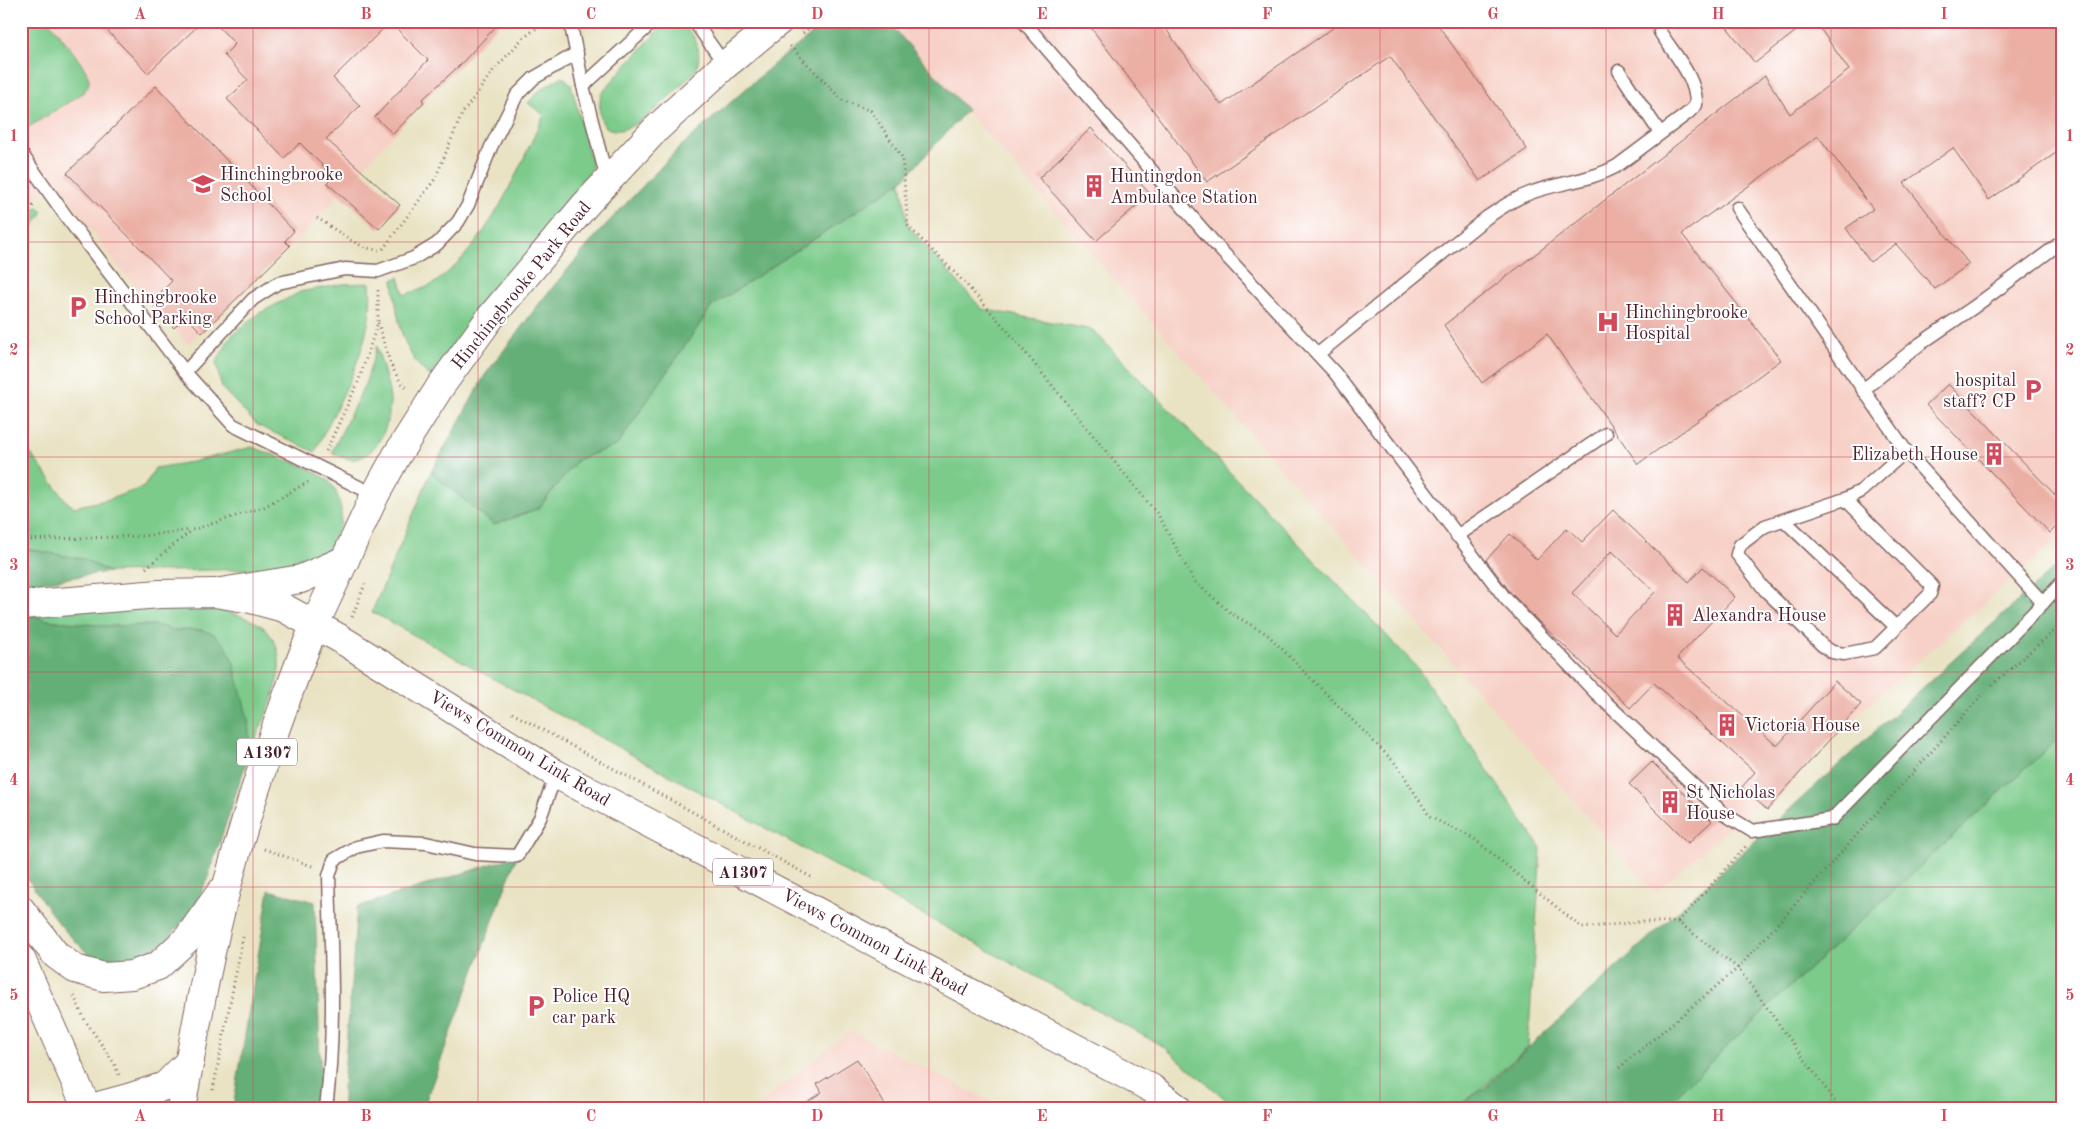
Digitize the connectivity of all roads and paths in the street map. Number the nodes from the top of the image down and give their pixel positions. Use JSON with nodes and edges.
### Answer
{"nodes":[{"id":1,"x":546,"y":21,"type":"edge"},
{"id":2,"x":570,"y":21,"type":"edge"},
{"id":3,"x":654,"y":21,"type":"edge"},
{"id":4,"x":694,"y":21,"type":"edge"},
{"id":5,"x":818,"y":21,"type":"edge"},
{"id":6,"x":1023,"y":21,"type":"edge"},
{"id":7,"x":781,"y":30,"type":"edge"},
{"id":8,"x":1660,"y":32,"type":"dead end"},
{"id":9,"x":783,"y":49,"type":"dead end"},
{"id":10,"x":576,"y":53,"type":"junction"},
{"id":11,"x":725,"y":65,"type":"junction"},
{"id":12,"x":1619,"y":71,"type":"dead end"},
{"id":13,"x":583,"y":86,"type":"junction"},
{"id":14,"x":1660,"y":133,"type":"junction"},
{"id":15,"x":21,"y":153,"type":"edge"},
{"id":16,"x":608,"y":180,"type":"junction"},
{"id":17,"x":1737,"y":208,"type":"dead end"},
{"id":18,"x":317,"y":218,"type":"dead end"},
{"id":19,"x":2063,"y":241,"type":"edge"},
{"id":20,"x":382,"y":250,"type":"junction"},
{"id":21,"x":378,"y":270,"type":"junction"},
{"id":22,"x":378,"y":322,"type":"junction"},
{"id":23,"x":1318,"y":354,"type":"junction"},
{"id":24,"x":186,"y":372,"type":"junction"},
{"id":25,"x":1863,"y":390,"type":"junction"},
{"id":26,"x":429,"y":404,"type":"junction"},
{"id":27,"x":1606,"y":434,"type":"dead end"},
{"id":28,"x":1906,"y":451,"type":"junction"},
{"id":29,"x":319,"y":468,"type":"junction"},
{"id":30,"x":375,"y":495,"type":"junction"},
{"id":31,"x":1845,"y":499,"type":"junction"},
{"id":32,"x":1784,"y":520,"type":"junction"},
{"id":33,"x":192,"y":530,"type":"junction"},
{"id":34,"x":1457,"y":536,"type":"junction"},
{"id":35,"x":21,"y":540,"type":"edge"},
{"id":36,"x":345,"y":560,"type":"junction"},
{"id":37,"x":143,"y":570,"type":"dead end"},
{"id":38,"x":366,"y":580,"type":"dead end"},
{"id":39,"x":2063,"y":580,"type":"edge"},
{"id":40,"x":215,"y":593,"type":"junction"},
{"id":41,"x":2044,"y":603,"type":"junction"},
{"id":42,"x":21,"y":605,"type":"edge"},
{"id":43,"x":2063,"y":623,"type":"edge"},
{"id":44,"x":315,"y":624,"type":"junction"},
{"id":45,"x":349,"y":624,"type":"dead end"},
{"id":46,"x":1896,"y":627,"type":"junction"},
{"id":47,"x":1989,"y":688,"type":"dead end"},
{"id":48,"x":1982,"y":695,"type":"dead end"},
{"id":49,"x":556,"y":774,"type":"junction"},
{"id":50,"x":1752,"y":831,"type":"junction"},
{"id":51,"x":261,"y":848,"type":"dead end"},
{"id":52,"x":329,"y":876,"type":"junction"},
{"id":53,"x":228,"y":883,"type":"junction"},
{"id":54,"x":21,"y":910,"type":"edge"},
{"id":55,"x":1678,"y":922,"type":"junction"},
{"id":56,"x":244,"y":934,"type":"dead end"},
{"id":57,"x":21,"y":959,"type":"edge"},
{"id":58,"x":1738,"y":968,"type":"junction"},
{"id":59,"x":74,"y":994,"type":"dead end"},
{"id":60,"x":190,"y":1061,"type":"junction"},
{"id":61,"x":1619,"y":1068,"type":"dead end"},
{"id":62,"x":122,"y":1082,"type":"dead end"},
{"id":63,"x":212,"y":1098,"type":"dead end"},
{"id":64,"x":87,"y":1108,"type":"edge"},
{"id":65,"x":91,"y":1108,"type":"edge"},
{"id":66,"x":181,"y":1108,"type":"edge"},
{"id":67,"x":326,"y":1108,"type":"edge"},
{"id":68,"x":1177,"y":1108,"type":"edge"},
{"id":69,"x":1840,"y":1108,"type":"edge"}],
"edges":[{"from":1,"to":20,"type":"path"},
{"from":2,"to":10,"type":"lane"},
{"from":3,"to":13,"type":"lane"},
{"from":4,"to":11,"type":"lane"},
{"from":5,"to":7,"type":"path"},
{"from":6,"to":23,"type":"lane"},
{"from":7,"to":9,"type":"path"},
{"from":7,"to":11,"type":"main road","name":"Hinchingbrooke Park Road"},
{"from":7,"to":55,"type":"path"},
{"from":8,"to":14,"type":"lane"},
{"from":10,"to":13,"type":"lane"},
{"from":10,"to":21,"type":"lane"},
{"from":11,"to":16,"type":"main road","name":"Hinchingbrooke Park Road"},
{"from":12,"to":14,"type":"lane"},
{"from":13,"to":16,"type":"lane"},
{"from":14,"to":23,"type":"lane"},
{"from":15,"to":24,"type":"lane"},
{"from":16,"to":26,"type":"main road","name":"Hinchingbrooke Park Road"},
{"from":17,"to":25,"type":"lane"},
{"from":18,"to":20,"type":"path"},
{"from":19,"to":25,"type":"lane"},
{"from":20,"to":21,"type":"path"},
{"from":21,"to":22,"type":"path"},
{"from":21,"to":24,"type":"lane"},
{"from":22,"to":26,"type":"path"},
{"from":22,"to":29,"type":"path"},
{"from":23,"to":34,"type":"lane"},
{"from":24,"to":29,"type":"lane"},
{"from":25,"to":28,"type":"lane"},
{"from":26,"to":30,"type":"main road","name":"Hinchingbrooke Park Road"},
{"from":27,"to":34,"type":"lane"},
{"from":28,"to":31,"type":"lane"},
{"from":28,"to":41,"type":"lane"},
{"from":29,"to":30,"type":"lane"},
{"from":29,"to":33,"type":"path"},
{"from":30,"to":36,"type":"main road","name":"Hinchingbrooke Park Road"},
{"from":31,"to":32,"type":"lane"},
{"from":31,"to":46,"type":"lane"},
{"from":32,"to":46,"type":"lane"},
{"from":32,"to":46,"type":"lane"},
{"from":33,"to":35,"type":"path"},
{"from":33,"to":37,"type":"path"},
{"from":34,"to":50,"type":"lane"},
{"from":36,"to":40,"type":"main road"},
{"from":36,"to":44,"type":"main road","name":"Hinchingbrooke Park Road"},
{"from":38,"to":45,"type":"path"},
{"from":39,"to":41,"type":"lane"},
{"from":40,"to":42,"type":"main road","number":"A1307"},
{"from":40,"to":44,"type":"main road","number":"A1307"},
{"from":41,"to":50,"type":"lane"},
{"from":43,"to":47,"type":"path"},
{"from":44,"to":49,"type":"main road","name":"Views Common Link Road","number":"A1307"},
{"from":44,"to":53,"type":"main road","name":"Hinchingbrooke Park Road","number":"A1307"},
{"from":48,"to":58,"type":"path"},
{"from":49,"to":52,"type":"lane"},
{"from":49,"to":68,"type":"main road","name":"Views Common Link Road","number":"A1307"},
{"from":50,"to":55,"type":"path"},
{"from":51,"to":52,"type":"path"},
{"from":52,"to":67,"type":"lane"},
{"from":53,"to":54,"type":"main road"},
{"from":53,"to":60,"type":"main road","number":"A1307"},
{"from":55,"to":58,"type":"path"},
{"from":56,"to":63,"type":"path"},
{"from":57,"to":64,"type":"main road"},
{"from":58,"to":61,"type":"path"},
{"from":58,"to":69,"type":"path"},
{"from":59,"to":62,"type":"path"},
{"from":60,"to":65,"type":"main road"},
{"from":60,"to":66,"type":"main road","number":"A1307"}]}
